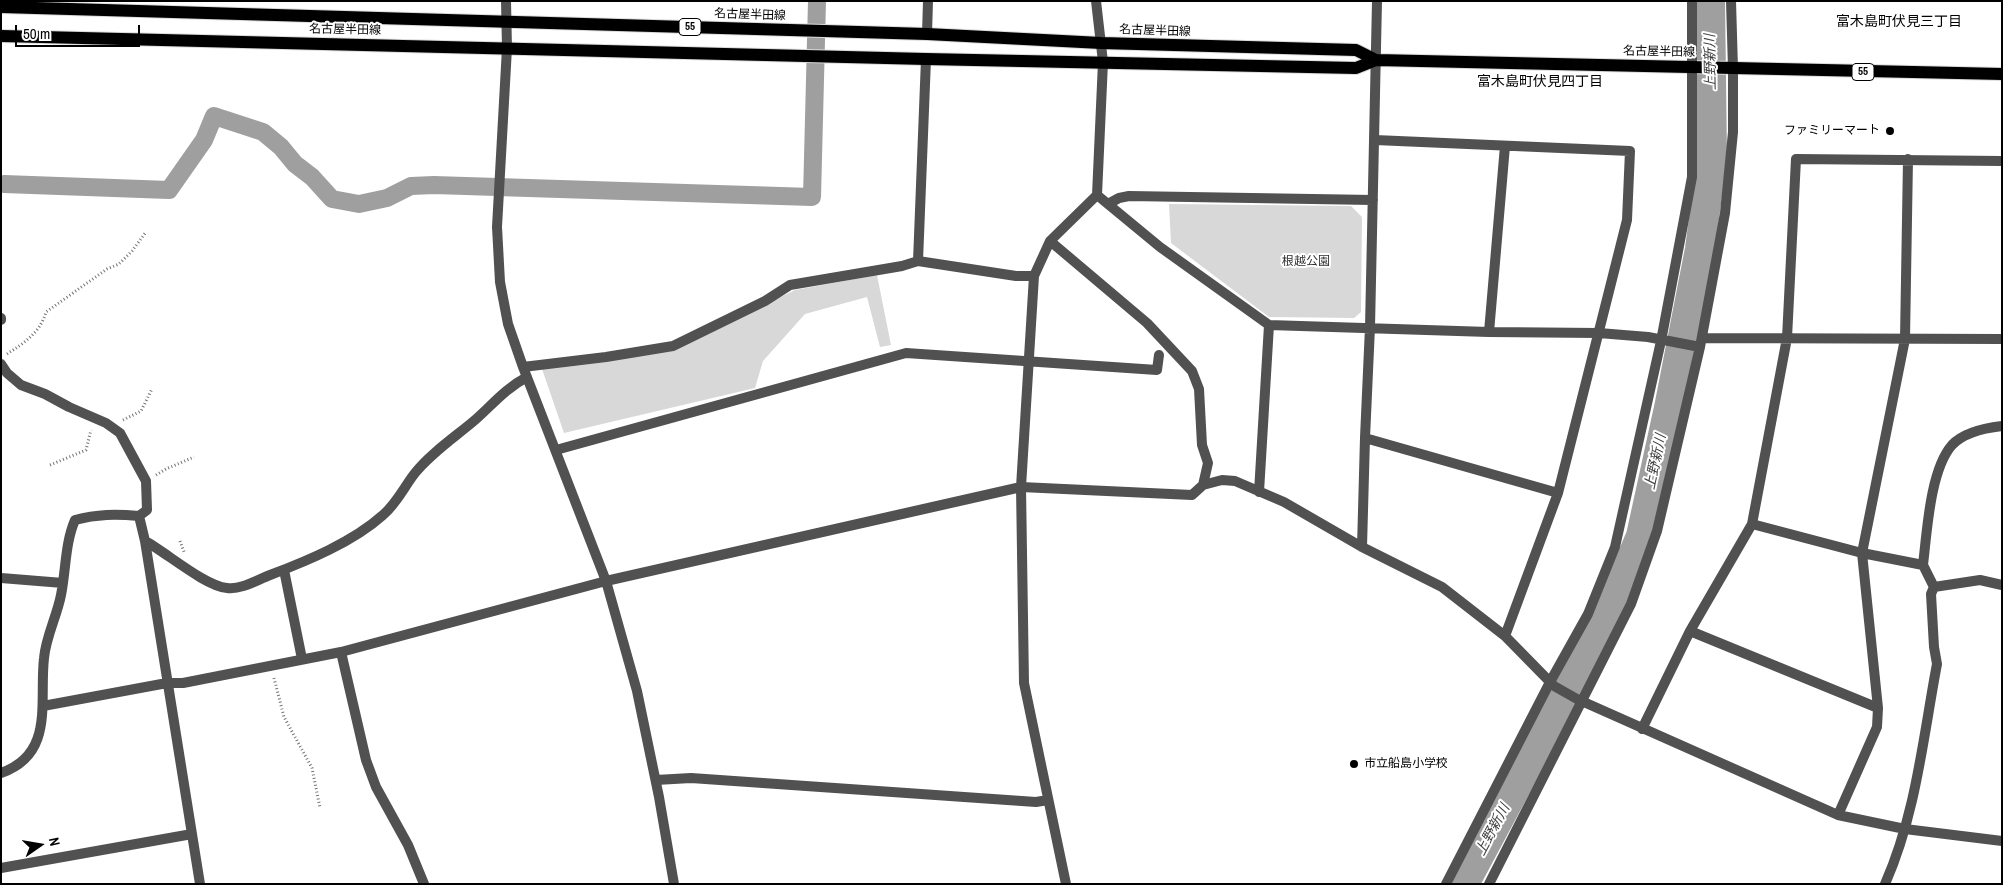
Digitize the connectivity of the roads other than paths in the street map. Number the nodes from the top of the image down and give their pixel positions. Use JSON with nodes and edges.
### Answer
{"nodes":[{"id":1,"x":506,"y":1,"type":"edge"},
{"id":2,"x":928,"y":1,"type":"edge"},
{"id":3,"x":1096,"y":1,"type":"edge"},
{"id":4,"x":1377,"y":1,"type":"edge"},
{"id":5,"x":1692,"y":1,"type":"edge"},
{"id":6,"x":1731,"y":1,"type":"edge"},
{"id":7,"x":1,"y":7,"type":"edge"},
{"id":8,"x":505,"y":22,"type":"junction"},
{"id":9,"x":927,"y":34,"type":"junction"},
{"id":10,"x":1,"y":36,"type":"edge"},
{"id":11,"x":1102,"y":43,"type":"junction"},
{"id":12,"x":507,"y":48,"type":"junction"},
{"id":13,"x":926,"y":59,"type":"junction"},
{"id":14,"x":1376,"y":60,"type":"junction"},
{"id":15,"x":1103,"y":62,"type":"junction"},
{"id":16,"x":1696,"y":67,"type":"junction"},
{"id":17,"x":1729,"y":68,"type":"junction"},
{"id":18,"x":2002,"y":74,"type":"edge"},
{"id":19,"x":1375,"y":140,"type":"junction"},
{"id":20,"x":1505,"y":146,"type":"junction"},
{"id":21,"x":1908,"y":159,"type":"junction"},
{"id":22,"x":2002,"y":161,"type":"edge"},
{"id":23,"x":1097,"y":195,"type":"junction"},
{"id":24,"x":1373,"y":200,"type":"junction"},
{"id":25,"x":1108,"y":204,"type":"junction"},
{"id":26,"x":1050,"y":241,"type":"junction"},
{"id":27,"x":918,"y":261,"type":"junction"},
{"id":28,"x":1034,"y":276,"type":"junction"},
{"id":29,"x":1269,"y":325,"type":"junction"},
{"id":30,"x":1370,"y":327,"type":"junction"},
{"id":31,"x":1489,"y":332,"type":"junction"},
{"id":32,"x":1599,"y":333,"type":"junction"},
{"id":33,"x":1787,"y":338,"type":"junction"},
{"id":34,"x":1905,"y":339,"type":"junction"},
{"id":35,"x":2002,"y":339,"type":"edge"},
{"id":36,"x":1660,"y":340,"type":"junction"},
{"id":37,"x":1698,"y":343,"type":"junction"},
{"id":38,"x":1159,"y":355,"type":"dead end"},
{"id":39,"x":1029,"y":360,"type":"junction"},
{"id":40,"x":1,"y":364,"type":"edge"},
{"id":41,"x":523,"y":367,"type":"junction"},
{"id":42,"x":527,"y":378,"type":"junction"},
{"id":43,"x":2002,"y":426,"type":"edge"},
{"id":44,"x":1364,"y":438,"type":"junction"},
{"id":45,"x":556,"y":450,"type":"junction"},
{"id":46,"x":1203,"y":485,"type":"junction"},
{"id":47,"x":1021,"y":487,"type":"junction"},
{"id":48,"x":1259,"y":492,"type":"junction"},
{"id":49,"x":1558,"y":493,"type":"junction"},
{"id":50,"x":139,"y":516,"type":"junction"},
{"id":51,"x":1752,"y":524,"type":"junction"},
{"id":52,"x":145,"y":541,"type":"junction"},
{"id":53,"x":1362,"y":547,"type":"junction"},
{"id":54,"x":1862,"y":553,"type":"junction"},
{"id":55,"x":1923,"y":565,"type":"junction"},
{"id":56,"x":284,"y":570,"type":"junction"},
{"id":57,"x":1,"y":578,"type":"edge"},
{"id":58,"x":606,"y":581,"type":"junction"},
{"id":59,"x":63,"y":583,"type":"junction"},
{"id":60,"x":2002,"y":585,"type":"edge"},
{"id":61,"x":1934,"y":587,"type":"junction"},
{"id":62,"x":1690,"y":631,"type":"junction"},
{"id":63,"x":1505,"y":636,"type":"junction"},
{"id":64,"x":341,"y":652,"type":"junction"},
{"id":65,"x":302,"y":659,"type":"junction"},
{"id":66,"x":167,"y":683,"type":"junction"},
{"id":67,"x":1552,"y":684,"type":"junction"},
{"id":68,"x":1580,"y":700,"type":"junction"},
{"id":69,"x":43,"y":706,"type":"junction"},
{"id":70,"x":1878,"y":708,"type":"junction"},
{"id":71,"x":1642,"y":729,"type":"junction"},
{"id":72,"x":1,"y":773,"type":"edge"},
{"id":73,"x":656,"y":780,"type":"junction"},
{"id":74,"x":1048,"y":800,"type":"junction"},
{"id":75,"x":1838,"y":815,"type":"junction"},
{"id":76,"x":1905,"y":829,"type":"junction"},
{"id":77,"x":192,"y":834,"type":"junction"},
{"id":78,"x":2002,"y":841,"type":"edge"},
{"id":79,"x":1,"y":868,"type":"edge"},
{"id":80,"x":200,"y":884,"type":"edge"},
{"id":81,"x":424,"y":884,"type":"edge"},
{"id":82,"x":674,"y":884,"type":"edge"},
{"id":83,"x":1066,"y":884,"type":"edge"},
{"id":84,"x":1446,"y":884,"type":"edge"},
{"id":85,"x":1489,"y":884,"type":"edge"},
{"id":86,"x":1885,"y":884,"type":"edge"}],
"edges":[{"from":1,"to":8,"type":"street"},
{"from":2,"to":9,"type":"street"},
{"from":3,"to":11,"type":"street"},
{"from":4,"to":14,"type":"street"},
{"from":5,"to":16,"type":"street"},
{"from":6,"to":17,"type":"street"},
{"from":7,"to":8,"type":"main road","name":"名古屋半田線","number":"55"},
{"from":8,"to":9,"type":"main road","name":"名古屋半田線","number":"55"},
{"from":8,"to":12,"type":"street"},
{"from":9,"to":11,"type":"main road","name":"名古屋半田線","number":"55"},
{"from":10,"to":12,"type":"main road","name":"名古屋半田線","number":"55"},
{"from":11,"to":14,"type":"main road","name":"名古屋半田線","number":"55"},
{"from":11,"to":15,"type":"street"},
{"from":12,"to":13,"type":"main road","name":"名古屋半田線","number":"55"},
{"from":12,"to":41,"type":"street"},
{"from":13,"to":15,"type":"main road","name":"名古屋半田線","number":"55"},
{"from":13,"to":27,"type":"street"},
{"from":14,"to":15,"type":"main road","name":"名古屋半田線","number":"55"},
{"from":14,"to":16,"type":"main road","name":"名古屋半田線","number":"55"},
{"from":14,"to":19,"type":"street"},
{"from":15,"to":23,"type":"street"},
{"from":16,"to":17,"type":"main road","name":"名古屋半田線","number":"55"},
{"from":16,"to":36,"type":"street"},
{"from":17,"to":18,"type":"main road","name":"名古屋半田線","number":"55"},
{"from":17,"to":37,"type":"street"},
{"from":19,"to":20,"type":"street"},
{"from":19,"to":24,"type":"street"},
{"from":20,"to":31,"type":"street"},
{"from":20,"to":32,"type":"street"},
{"from":21,"to":22,"type":"street"},
{"from":21,"to":33,"type":"street"},
{"from":21,"to":34,"type":"street"},
{"from":23,"to":25,"type":"street"},
{"from":23,"to":26,"type":"street"},
{"from":24,"to":25,"type":"street"},
{"from":24,"to":30,"type":"street"},
{"from":25,"to":29,"type":"street"},
{"from":26,"to":28,"type":"street"},
{"from":26,"to":46,"type":"street"},
{"from":27,"to":28,"type":"street"},
{"from":27,"to":41,"type":"street"},
{"from":28,"to":39,"type":"street"},
{"from":29,"to":30,"type":"street"},
{"from":29,"to":48,"type":"street"},
{"from":30,"to":31,"type":"street"},
{"from":30,"to":44,"type":"street"},
{"from":31,"to":32,"type":"street"},
{"from":32,"to":36,"type":"street"},
{"from":32,"to":49,"type":"street"},
{"from":33,"to":34,"type":"street"},
{"from":33,"to":37,"type":"street"},
{"from":33,"to":51,"type":"street"},
{"from":34,"to":35,"type":"street"},
{"from":34,"to":54,"type":"street"},
{"from":36,"to":37,"type":"street"},
{"from":36,"to":67,"type":"street"},
{"from":37,"to":68,"type":"street"},
{"from":38,"to":39,"type":"street"},
{"from":39,"to":45,"type":"street"},
{"from":39,"to":47,"type":"street"},
{"from":40,"to":50,"type":"street"},
{"from":41,"to":42,"type":"street"},
{"from":42,"to":45,"type":"street"},
{"from":42,"to":56,"type":"street"},
{"from":43,"to":55,"type":"street"},
{"from":44,"to":49,"type":"street"},
{"from":44,"to":53,"type":"street"},
{"from":45,"to":58,"type":"street"},
{"from":46,"to":47,"type":"street"},
{"from":46,"to":48,"type":"street"},
{"from":47,"to":58,"type":"street"},
{"from":47,"to":74,"type":"street"},
{"from":48,"to":53,"type":"street"},
{"from":49,"to":63,"type":"street"},
{"from":50,"to":52,"type":"street"},
{"from":50,"to":59,"type":"street"},
{"from":51,"to":54,"type":"street"},
{"from":51,"to":62,"type":"street"},
{"from":52,"to":56,"type":"street"},
{"from":52,"to":66,"type":"street"},
{"from":53,"to":63,"type":"street"},
{"from":54,"to":55,"type":"street"},
{"from":54,"to":70,"type":"street"},
{"from":55,"to":61,"type":"street"},
{"from":56,"to":65,"type":"street"},
{"from":57,"to":59,"type":"street"},
{"from":58,"to":64,"type":"street"},
{"from":58,"to":73,"type":"street"},
{"from":59,"to":69,"type":"street"},
{"from":60,"to":61,"type":"street"},
{"from":61,"to":76,"type":"street"},
{"from":62,"to":70,"type":"street"},
{"from":62,"to":71,"type":"street"},
{"from":63,"to":67,"type":"street"},
{"from":64,"to":65,"type":"street"},
{"from":64,"to":81,"type":"street"},
{"from":65,"to":66,"type":"street"},
{"from":66,"to":69,"type":"street"},
{"from":66,"to":77,"type":"street"},
{"from":67,"to":68,"type":"street"},
{"from":67,"to":84,"type":"street"},
{"from":68,"to":71,"type":"street"},
{"from":68,"to":85,"type":"street"},
{"from":69,"to":72,"type":"street"},
{"from":70,"to":75,"type":"street"},
{"from":71,"to":75,"type":"street"},
{"from":73,"to":74,"type":"street"},
{"from":73,"to":82,"type":"street"},
{"from":74,"to":83,"type":"street"},
{"from":75,"to":76,"type":"street"},
{"from":76,"to":78,"type":"street"},
{"from":76,"to":86,"type":"street"},
{"from":77,"to":79,"type":"street"},
{"from":77,"to":80,"type":"street"}]}
